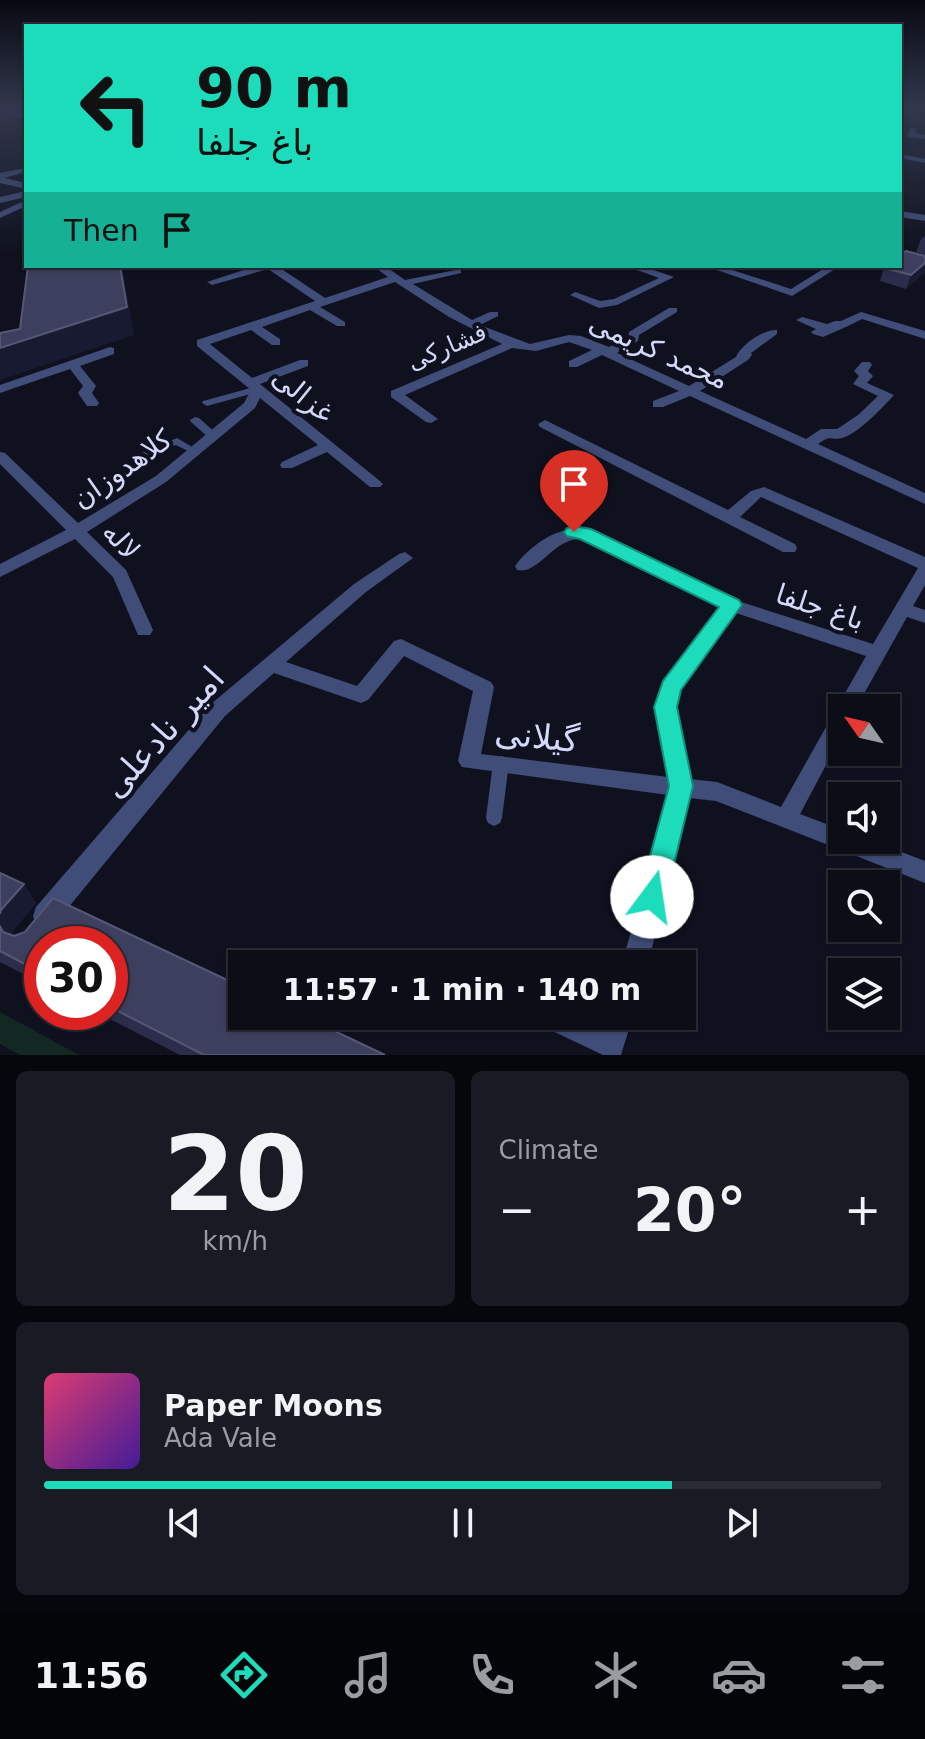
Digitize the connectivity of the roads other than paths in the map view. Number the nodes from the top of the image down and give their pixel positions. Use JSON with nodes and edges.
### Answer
{"nodes":[{"id":1,"x":904,"y":157,"type":"edge"},
{"id":2,"x":923,"y":166,"type":"edge"},
{"id":3,"x":24,"y":171,"type":"edge"},
{"id":4,"x":0,"y":178,"type":"edge"},
{"id":5,"x":0,"y":187,"type":"edge"},
{"id":6,"x":24,"y":190,"type":"edge"},
{"id":7,"x":24,"y":191,"type":"edge"},
{"id":8,"x":24,"y":192,"type":"edge"},
{"id":9,"x":0,"y":200,"type":"edge"},
{"id":10,"x":24,"y":204,"type":"edge"},
{"id":11,"x":24,"y":214,"type":"edge"},
{"id":12,"x":902,"y":214,"type":"edge"},
{"id":13,"x":0,"y":215,"type":"edge"},
{"id":14,"x":925,"y":218,"type":"edge"},
{"id":15,"x":0,"y":223,"type":"edge"},
{"id":16,"x":261,"y":268,"type":"edge"},
{"id":17,"x":271,"y":268,"type":"edge"},
{"id":18,"x":381,"y":268,"type":"edge"},
{"id":19,"x":644,"y":268,"type":"edge"},
{"id":20,"x":832,"y":268,"type":"edge"},
{"id":21,"x":719,"y":269,"type":"dead end"},
{"id":22,"x":457,"y":271,"type":"dead end"},
{"id":23,"x":400,"y":281,"type":"junction"},
{"id":24,"x":212,"y":282,"type":"dead end"},
{"id":25,"x":575,"y":295,"type":"dead end"},
{"id":26,"x":317,"y":304,"type":"junction"},
{"id":27,"x":673,"y":310,"type":"dead end"},
{"id":28,"x":494,"y":314,"type":"dead end"},
{"id":29,"x":802,"y":320,"type":"dead end"},
{"id":30,"x":341,"y":324,"type":"dead end"},
{"id":31,"x":472,"y":324,"type":"junction"},
{"id":32,"x":843,"y":325,"type":"junction"},
{"id":33,"x":253,"y":326,"type":"junction"},
{"id":34,"x":773,"y":332,"type":"dead end"},
{"id":35,"x":855,"y":334,"type":"dead end"},
{"id":36,"x":925,"y":335,"type":"edge"},
{"id":37,"x":276,"y":342,"type":"dead end"},
{"id":38,"x":511,"y":344,"type":"junction"},
{"id":39,"x":110,"y":351,"type":"dead end"},
{"id":40,"x":607,"y":351,"type":"junction"},
{"id":41,"x":304,"y":363,"type":"dead end"},
{"id":42,"x":72,"y":364,"type":"junction"},
{"id":43,"x":573,"y":364,"type":"dead end"},
{"id":44,"x":866,"y":365,"type":"dead end"},
{"id":45,"x":254,"y":386,"type":"junction"},
{"id":46,"x":0,"y":389,"type":"edge"},
{"id":47,"x":694,"y":392,"type":"junction"},
{"id":48,"x":92,"y":403,"type":"dead end"},
{"id":49,"x":207,"y":403,"type":"dead end"},
{"id":50,"x":658,"y":404,"type":"dead end"},
{"id":51,"x":431,"y":419,"type":"dead end"},
{"id":52,"x":195,"y":420,"type":"dead end"},
{"id":53,"x":545,"y":424,"type":"dead end"},
{"id":54,"x":213,"y":436,"type":"junction"},
{"id":55,"x":328,"y":446,"type":"junction"},
{"id":56,"x":806,"y":446,"type":"junction"},
{"id":57,"x":194,"y":451,"type":"junction"},
{"id":58,"x":0,"y":456,"type":"edge"},
{"id":59,"x":140,"y":456,"type":"dead end"},
{"id":60,"x":287,"y":465,"type":"dead end"},
{"id":61,"x":375,"y":484,"type":"dead end"},
{"id":62,"x":925,"y":499,"type":"edge"},
{"id":63,"x":731,"y":516,"type":"junction"},
{"id":64,"x":77,"y":531,"type":"junction"},
{"id":65,"x":789,"y":548,"type":"dead end"},
{"id":66,"x":405,"y":558,"type":"dead end"},
{"id":67,"x":523,"y":566,"type":"dead end"},
{"id":68,"x":925,"y":567,"type":"edge"},
{"id":69,"x":0,"y":571,"type":"edge"},
{"id":70,"x":732,"y":605,"type":"junction"},
{"id":71,"x":902,"y":609,"type":"junction"},
{"id":72,"x":925,"y":617,"type":"edge"},
{"id":73,"x":144,"y":630,"type":"dead end"},
{"id":74,"x":877,"y":652,"type":"junction"},
{"id":75,"x":273,"y":665,"type":"junction"},
{"id":76,"x":854,"y":694,"type":"edge"},
{"id":77,"x":828,"y":742,"type":"edge"},
{"id":78,"x":501,"y":763,"type":"junction"},
{"id":79,"x":681,"y":786,"type":"junction"},
{"id":80,"x":494,"y":818,"type":"dead end"},
{"id":81,"x":786,"y":819,"type":"junction"},
{"id":82,"x":925,"y":872,"type":"edge"},
{"id":83,"x":37,"y":926,"type":"edge"},
{"id":84,"x":639,"y":950,"type":"edge"},
{"id":85,"x":579,"y":1030,"type":"edge"},
{"id":86,"x":616,"y":1030,"type":"edge"}],
"edges":[{"from":1,"to":2,"type":"street"},
{"from":3,"to":4,"type":"street"},
{"from":4,"to":6,"type":"street"},
{"from":5,"to":7,"type":"street"},
{"from":8,"to":9,"type":"street"},
{"from":10,"to":13,"type":"street"},
{"from":11,"to":15,"type":"street"},
{"from":12,"to":14,"type":"street"},
{"from":16,"to":24,"type":"street"},
{"from":17,"to":26,"type":"street"},
{"from":18,"to":23,"type":"street","name":"محمد کریمی"},
{"from":19,"to":25,"type":"street"},
{"from":20,"to":21,"type":"street"},
{"from":22,"to":23,"type":"street"},
{"from":23,"to":26,"type":"street"},
{"from":23,"to":31,"type":"street","name":"محمد کریمی"},
{"from":26,"to":30,"type":"street"},
{"from":26,"to":33,"type":"street"},
{"from":27,"to":40,"type":"street"},
{"from":28,"to":31,"type":"street"},
{"from":29,"to":32,"type":"street"},
{"from":31,"to":38,"type":"street","name":"محمد کریمی"},
{"from":32,"to":35,"type":"street"},
{"from":32,"to":36,"type":"street"},
{"from":33,"to":37,"type":"street"},
{"from":33,"to":45,"type":"street","name":"غزالی"},
{"from":34,"to":47,"type":"street"},
{"from":38,"to":40,"type":"street","name":"محمد کریمی"},
{"from":38,"to":51,"type":"street","name":"فشارکی"},
{"from":39,"to":42,"type":"street"},
{"from":40,"to":43,"type":"street"},
{"from":40,"to":47,"type":"street","name":"محمد کریمی"},
{"from":41,"to":45,"type":"street"},
{"from":42,"to":46,"type":"street"},
{"from":42,"to":48,"type":"street"},
{"from":44,"to":56,"type":"street"},
{"from":45,"to":49,"type":"lane"},
{"from":45,"to":54,"type":"street","name":"کلاهدوزان"},
{"from":45,"to":55,"type":"street","name":"غزالی"},
{"from":47,"to":50,"type":"street"},
{"from":47,"to":56,"type":"street","name":"محمد کریمی"},
{"from":52,"to":54,"type":"lane"},
{"from":53,"to":63,"type":"street"},
{"from":54,"to":57,"type":"street","name":"کلاهدوزان"},
{"from":55,"to":60,"type":"street"},
{"from":55,"to":61,"type":"street","name":"غزالی"},
{"from":56,"to":62,"type":"street","name":"محمد کریمی"},
{"from":57,"to":59,"type":"lane"},
{"from":57,"to":64,"type":"street","name":"کلاهدوزان"},
{"from":58,"to":64,"type":"street","name":"لاله"},
{"from":63,"to":65,"type":"street"},
{"from":63,"to":68,"type":"street"},
{"from":64,"to":69,"type":"street","name":"کلاهدوزان"},
{"from":64,"to":73,"type":"street","name":"لاله"},
{"from":66,"to":75,"type":"street","name":"امیر نادعلی"},
{"from":67,"to":70,"type":"street","name":"باغ جلفا"},
{"from":68,"to":71,"type":"street"},
{"from":70,"to":74,"type":"street","name":"باغ جلفا"},
{"from":70,"to":79,"type":"street"},
{"from":71,"to":72,"type":"street"},
{"from":71,"to":74,"type":"street"},
{"from":74,"to":76,"type":"street"},
{"from":75,"to":78,"type":"street","name":"گیلانی"},
{"from":75,"to":83,"type":"street","name":"امیر نادعلی"},
{"from":77,"to":81,"type":"street"},
{"from":78,"to":79,"type":"street","name":"گیلانی"},
{"from":78,"to":80,"type":"lane"},
{"from":79,"to":81,"type":"street","name":"گیلانی"},
{"from":79,"to":84,"type":"street"},
{"from":81,"to":82,"type":"street","name":"گیلانی"},
{"from":85,"to":86,"type":"street"}]}
